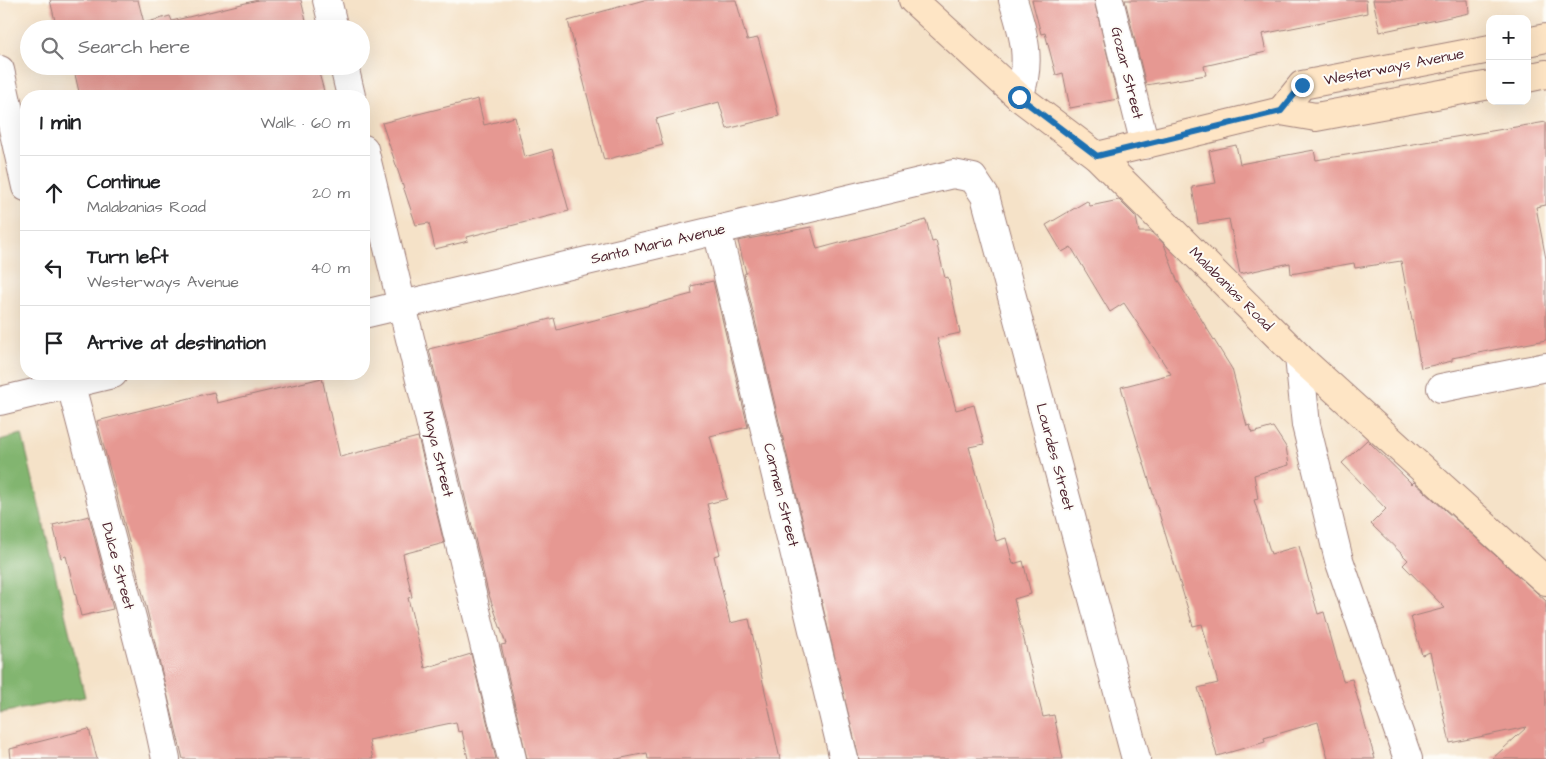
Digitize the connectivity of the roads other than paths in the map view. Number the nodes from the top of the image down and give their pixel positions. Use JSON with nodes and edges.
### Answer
{"nodes":[{"id":1,"x":327,"y":0,"type":"edge"},
{"id":2,"x":913,"y":0,"type":"edge"},
{"id":3,"x":1013,"y":0,"type":"edge"},
{"id":4,"x":1109,"y":0,"type":"edge"},
{"id":5,"x":332,"y":20,"type":"edge"},
{"id":6,"x":1546,"y":38,"type":"edge"},
{"id":7,"x":1531,"y":41,"type":"edge"},
{"id":8,"x":1486,"y":50,"type":"edge"},
{"id":9,"x":0,"y":70,"type":"edge"},
{"id":10,"x":1546,"y":74,"type":"edge"},
{"id":11,"x":346,"y":75,"type":"edge"},
{"id":12,"x":1531,"y":77,"type":"edge"},
{"id":13,"x":1486,"y":86,"type":"edge"},
{"id":14,"x":350,"y":90,"type":"edge"},
{"id":15,"x":1019,"y":97,"type":"junction"},
{"id":16,"x":1281,"y":111,"type":"junction"},
{"id":17,"x":1145,"y":146,"type":"junction"},
{"id":18,"x":1097,"y":156,"type":"junction"},
{"id":19,"x":20,"y":160,"type":"edge"},
{"id":20,"x":370,"y":174,"type":"edge"},
{"id":21,"x":952,"y":174,"type":"joint"},
{"id":22,"x":717,"y":230,"type":"junction"},
{"id":23,"x":402,"y":305,"type":"junction"},
{"id":24,"x":370,"y":313,"type":"edge"},
{"id":25,"x":1299,"y":357,"type":"junction"},
{"id":26,"x":1546,"y":367,"type":"edge"},
{"id":27,"x":67,"y":380,"type":"edge"},
{"id":28,"x":70,"y":380,"type":"edge"},
{"id":29,"x":1441,"y":388,"type":"dead end"},
{"id":30,"x":0,"y":401,"type":"edge"},
{"id":31,"x":1546,"y":581,"type":"edge"},
{"id":32,"x":166,"y":759,"type":"edge"},
{"id":33,"x":512,"y":759,"type":"edge"},
{"id":34,"x":844,"y":759,"type":"edge"},
{"id":35,"x":1136,"y":759,"type":"edge"},
{"id":36,"x":1408,"y":759,"type":"edge"}],
"edges":[{"from":1,"to":5,"type":"street"},
{"from":2,"to":15,"type":"main road","name":"Malabanias Road"},
{"from":3,"to":15,"type":"street"},
{"from":4,"to":17,"type":"street","name":"Gozar Street"},
{"from":6,"to":7,"type":"main road"},
{"from":8,"to":16,"type":"main road","name":"Westerways Avenue"},
{"from":9,"to":19,"type":"street"},
{"from":10,"to":12,"type":"main road"},
{"from":11,"to":14,"type":"street"},
{"from":13,"to":16,"type":"main road"},
{"from":15,"to":18,"type":"main road","name":"Malabanias Road"},
{"from":16,"to":17,"type":"main road"},
{"from":17,"to":18,"type":"main road"},
{"from":18,"to":25,"type":"main road","name":"Malabanias Road"},
{"from":20,"to":23,"type":"street","name":"Maya Street"},
{"from":21,"to":22,"type":"street","name":"Santa Maria Avenue"},
{"from":21,"to":35,"type":"street","name":"Lourdes Street"},
{"from":22,"to":23,"type":"street","name":"Santa Maria Avenue"},
{"from":22,"to":34,"type":"street","name":"Carmen Street"},
{"from":23,"to":24,"type":"street","name":"Santa Maria Avenue"},
{"from":23,"to":33,"type":"street","name":"Maya Street"},
{"from":25,"to":31,"type":"main road","name":"Malabanias Road"},
{"from":25,"to":36,"type":"street"},
{"from":26,"to":29,"type":"street"},
{"from":27,"to":30,"type":"street"},
{"from":28,"to":32,"type":"street","name":"Dulce Street"}]}
